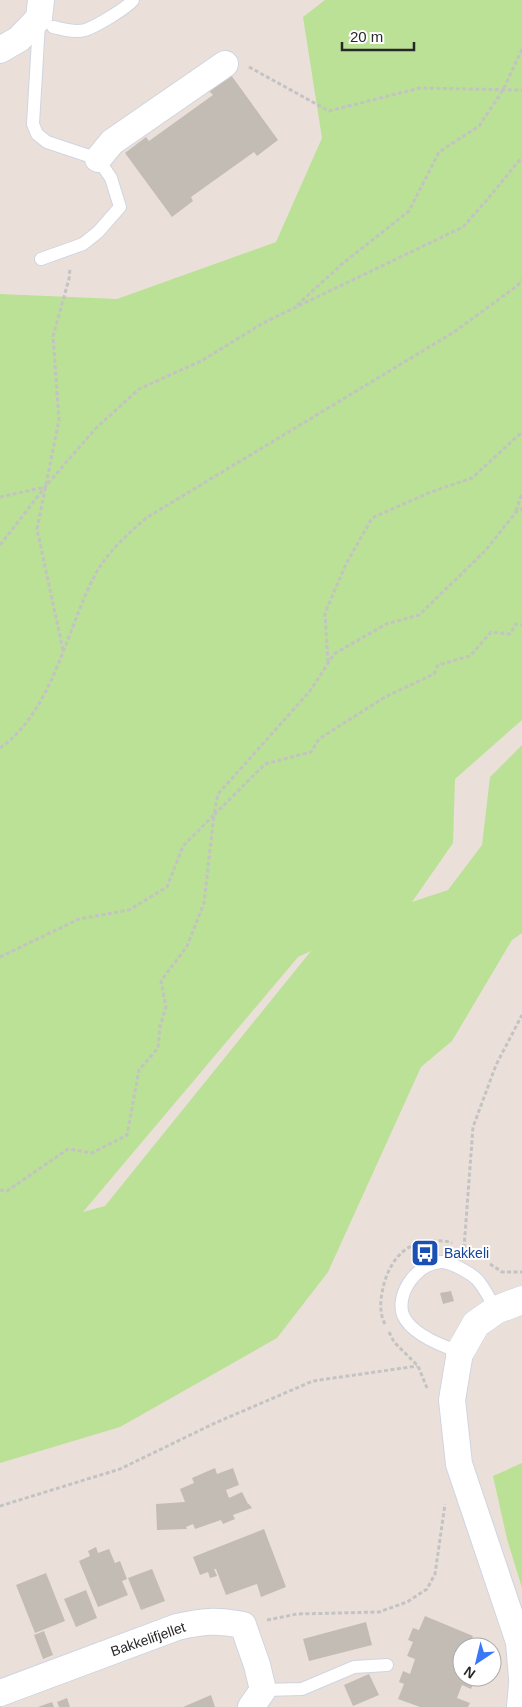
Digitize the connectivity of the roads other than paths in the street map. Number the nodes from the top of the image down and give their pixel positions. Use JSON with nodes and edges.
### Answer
{"nodes":[{"id":1,"x":133,"y":0,"type":"edge"},
{"id":2,"x":44,"y":15,"type":"edge"},
{"id":3,"x":0,"y":50,"type":"edge"},
{"id":4,"x":225,"y":64,"type":"road end"},
{"id":5,"x":98,"y":159,"type":"junction"},
{"id":6,"x":41,"y":259,"type":"dead end"},
{"id":7,"x":522,"y":1300,"type":"edge"},
{"id":8,"x":496,"y":1310,"type":"junction"},
{"id":9,"x":460,"y":1352,"type":"junction"},
{"id":10,"x":387,"y":1665,"type":"dead end"},
{"id":11,"x":522,"y":1678,"type":"edge"},
{"id":12,"x":522,"y":1684,"type":"edge"},
{"id":13,"x":0,"y":1693,"type":"edge"},
{"id":14,"x":256,"y":1698,"type":"edge"},
{"id":15,"x":520,"y":1707,"type":"edge"}],
"edges":[{"from":1,"to":2,"type":"lane"},
{"from":2,"to":3,"type":"street"},
{"from":2,"to":5,"type":"lane"},
{"from":4,"to":5,"type":"street"},
{"from":5,"to":6,"type":"lane"},
{"from":7,"to":8,"type":"street"},
{"from":8,"to":9,"type":"street"},
{"from":8,"to":9,"type":"lane"},
{"from":9,"to":11,"type":"street"},
{"from":10,"to":14,"type":"lane"},
{"from":12,"to":15,"type":"street"},
{"from":13,"to":14,"type":"street","name":"Bakkelifjellet"}]}
